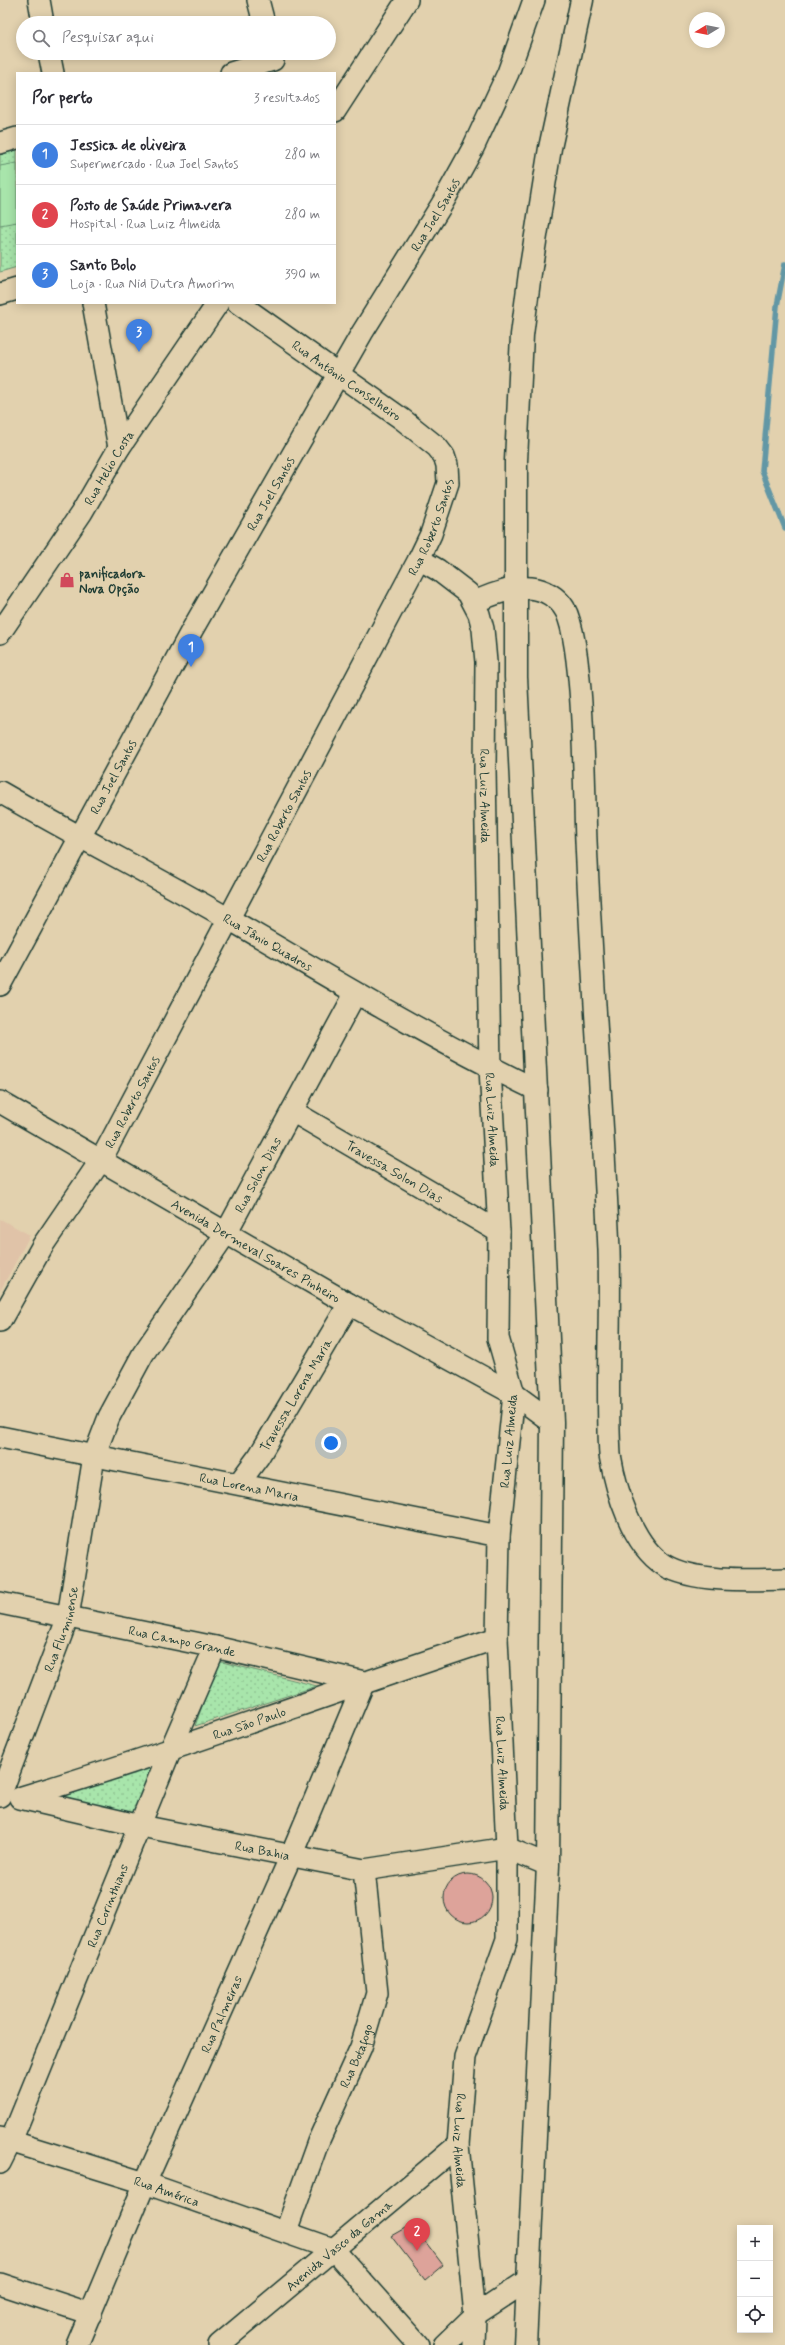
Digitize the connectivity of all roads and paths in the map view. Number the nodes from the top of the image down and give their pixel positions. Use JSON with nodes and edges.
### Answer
{"nodes":[{"id":1,"x":39,"y":0,"type":"edge"},
{"id":2,"x":258,"y":0,"type":"edge"},
{"id":3,"x":407,"y":0,"type":"edge"},
{"id":4,"x":534,"y":0,"type":"edge"},
{"id":5,"x":582,"y":0,"type":"edge"},
{"id":6,"x":42,"y":16,"type":"edge"},
{"id":7,"x":262,"y":16,"type":"edge"},
{"id":8,"x":50,"y":60,"type":"edge"},
{"id":9,"x":273,"y":62,"type":"edge"},
{"id":10,"x":53,"y":72,"type":"edge"},
{"id":11,"x":235,"y":72,"type":"edge"},
{"id":12,"x":336,"y":109,"type":"edge"},
{"id":13,"x":16,"y":138,"type":"edge"},
{"id":14,"x":0,"y":143,"type":"edge"},
{"id":15,"x":16,"y":289,"type":"edge"},
{"id":16,"x":0,"y":294,"type":"edge"},
{"id":17,"x":93,"y":304,"type":"edge"},
{"id":18,"x":217,"y":304,"type":"edge"},
{"id":19,"x":239,"y":304,"type":"edge"},
{"id":20,"x":339,"y":374,"type":"junction"},
{"id":21,"x":119,"y":448,"type":"junction"},
{"id":22,"x":447,"y":465,"type":"joint"},
{"id":23,"x":419,"y":559,"type":"junction"},
{"id":24,"x":515,"y":588,"type":"junction"},
{"id":25,"x":474,"y":602,"type":"junction"},
{"id":26,"x":0,"y":634,"type":"edge"},
{"id":27,"x":0,"y":792,"type":"edge"},
{"id":28,"x":78,"y":838,"type":"junction"},
{"id":29,"x":228,"y":918,"type":"junction"},
{"id":30,"x":0,"y":985,"type":"edge"},
{"id":31,"x":355,"y":994,"type":"junction"},
{"id":32,"x":490,"y":1068,"type":"junction"},
{"id":33,"x":537,"y":1090,"type":"junction"},
{"id":34,"x":0,"y":1102,"type":"edge"},
{"id":35,"x":292,"y":1111,"type":"junction"},
{"id":36,"x":101,"y":1160,"type":"junction"},
{"id":37,"x":499,"y":1232,"type":"junction"},
{"id":38,"x":226,"y":1233,"type":"junction"},
{"id":39,"x":349,"y":1304,"type":"junction"},
{"id":40,"x":0,"y":1322,"type":"edge"},
{"id":41,"x":514,"y":1394,"type":"junction"},
{"id":42,"x":552,"y":1422,"type":"junction"},
{"id":43,"x":0,"y":1437,"type":"edge"},
{"id":44,"x":94,"y":1456,"type":"junction"},
{"id":45,"x":239,"y":1484,"type":"junction"},
{"id":46,"x":499,"y":1536,"type":"junction"},
{"id":47,"x":785,"y":1579,"type":"edge"},
{"id":48,"x":0,"y":1603,"type":"edge"},
{"id":49,"x":68,"y":1617,"type":"junction"},
{"id":50,"x":497,"y":1638,"type":"junction"},
{"id":51,"x":215,"y":1647,"type":"junction"},
{"id":52,"x":364,"y":1682,"type":"junction"},
{"id":53,"x":170,"y":1751,"type":"junction"},
{"id":54,"x":7,"y":1799,"type":"edge"},
{"id":55,"x":141,"y":1826,"type":"junction"},
{"id":56,"x":506,"y":1848,"type":"junction"},
{"id":57,"x":291,"y":1856,"type":"junction"},
{"id":58,"x":548,"y":1865,"type":"junction"},
{"id":59,"x":364,"y":1870,"type":"junction"},
{"id":60,"x":5,"y":2140,"type":"edge"},
{"id":61,"x":458,"y":2145,"type":"junction"},
{"id":62,"x":0,"y":2163,"type":"edge"},
{"id":63,"x":146,"y":2183,"type":"junction"},
{"id":64,"x":286,"y":2231,"type":"junction"},
{"id":65,"x":333,"y":2249,"type":"junction"},
{"id":66,"x":528,"y":2280,"type":"junction"},
{"id":67,"x":0,"y":2284,"type":"edge"},
{"id":68,"x":91,"y":2314,"type":"junction"},
{"id":69,"x":475,"y":2314,"type":"junction"},
{"id":70,"x":77,"y":2345,"type":"edge"},
{"id":71,"x":219,"y":2345,"type":"edge"},
{"id":72,"x":418,"y":2345,"type":"edge"},
{"id":73,"x":444,"y":2345,"type":"edge"},
{"id":74,"x":474,"y":2345,"type":"edge"},
{"id":75,"x":525,"y":2345,"type":"edge"}],
"edges":[{"from":1,"to":6,"type":"street"},
{"from":2,"to":7,"type":"street"},
{"from":3,"to":12,"type":"street"},
{"from":4,"to":20,"type":"street","name":"Rua Joel Santos"},
{"from":5,"to":24,"type":"highway"},
{"from":8,"to":10,"type":"street"},
{"from":9,"to":11,"type":"street"},
{"from":13,"to":14,"type":"street"},
{"from":15,"to":16,"type":"street"},
{"from":17,"to":21,"type":"street"},
{"from":18,"to":21,"type":"street","name":"Rua Helio Costa"},
{"from":19,"to":20,"type":"street","name":"Rua Antônio Conselheiro"},
{"from":20,"to":22,"type":"street","name":"Rua Antônio Conselheiro"},
{"from":20,"to":28,"type":"street","name":"Rua Joel Santos"},
{"from":21,"to":26,"type":"street","name":"Rua Helio Costa"},
{"from":22,"to":23,"type":"street","name":"Rua Roberto Santos"},
{"from":23,"to":25,"type":"street","name":"Rua Luiz Almeida"},
{"from":23,"to":29,"type":"street","name":"Rua Roberto Santos"},
{"from":24,"to":25,"type":"street"},
{"from":24,"to":33,"type":"highway"},
{"from":24,"to":47,"type":"street"},
{"from":25,"to":32,"type":"street","name":"Rua Luiz Almeida"},
{"from":27,"to":28,"type":"street","name":"Rua Jânio Quadros"},
{"from":28,"to":29,"type":"street","name":"Rua Jânio Quadros"},
{"from":28,"to":30,"type":"street","name":"Rua Joel Santos"},
{"from":29,"to":31,"type":"street","name":"Rua Jânio Quadros"},
{"from":29,"to":36,"type":"street","name":"Rua Roberto Santos"},
{"from":31,"to":32,"type":"street","name":"Rua Jânio Quadros"},
{"from":31,"to":35,"type":"street","name":"Rua Solon Dias"},
{"from":32,"to":33,"type":"street","name":"Rua Jânio Quadros"},
{"from":32,"to":37,"type":"street","name":"Rua Luiz Almeida"},
{"from":33,"to":42,"type":"highway"},
{"from":34,"to":36,"type":"street","name":"Avenida Dermeval Soares Pinheiro"},
{"from":35,"to":37,"type":"street","name":"Travessa Solon Dias"},
{"from":35,"to":38,"type":"street","name":"Rua Solon Dias"},
{"from":36,"to":38,"type":"street","name":"Avenida Dermeval Soares Pinheiro"},
{"from":36,"to":40,"type":"street","name":"Rua Roberto Santos"},
{"from":37,"to":41,"type":"street","name":"Rua Luiz Almeida"},
{"from":38,"to":39,"type":"street","name":"Avenida Dermeval Soares Pinheiro"},
{"from":38,"to":44,"type":"street","name":"Rua Solon Dias"},
{"from":39,"to":41,"type":"street","name":"Avenida Dermeval Soares Pinheiro"},
{"from":39,"to":45,"type":"street","name":"Travessa Lorena Maria"},
{"from":41,"to":42,"type":"street","name":"Avenida Dermeval Soares Pinheiro"},
{"from":41,"to":46,"type":"street","name":"Rua Luiz Almeida"},
{"from":42,"to":58,"type":"highway"},
{"from":43,"to":44,"type":"street","name":"Rua Lorena Maria"},
{"from":44,"to":45,"type":"street","name":"Rua Lorena Maria"},
{"from":44,"to":49,"type":"street","name":"Rua Fluminense"},
{"from":45,"to":46,"type":"street","name":"Rua Lorena Maria"},
{"from":46,"to":50,"type":"street","name":"Rua Luiz Almeida"},
{"from":48,"to":49,"type":"street","name":"Rua Campo Grande"},
{"from":49,"to":51,"type":"street","name":"Rua Campo Grande"},
{"from":49,"to":54,"type":"street","name":"Rua Fluminense"},
{"from":50,"to":52,"type":"street","name":"Rua São Paulo"},
{"from":50,"to":56,"type":"street","name":"Rua Luiz Almeida"},
{"from":51,"to":52,"type":"street","name":"Rua Campo Grande"},
{"from":51,"to":53,"type":"street","name":"Rua Corinthians"},
{"from":52,"to":53,"type":"street","name":"Rua São Paulo"},
{"from":52,"to":57,"type":"street","name":"Rua Palmeiras"},
{"from":53,"to":54,"type":"street","name":"Rua São Paulo"},
{"from":53,"to":55,"type":"street","name":"Rua Corinthians"},
{"from":54,"to":55,"type":"street","name":"Rua Bahia"},
{"from":55,"to":57,"type":"street","name":"Rua Bahia"},
{"from":55,"to":60,"type":"street","name":"Rua Corinthians"},
{"from":56,"to":58,"type":"street"},
{"from":56,"to":59,"type":"street","name":"Rua Bahia"},
{"from":56,"to":61,"type":"street","name":"Rua Luiz Almeida"},
{"from":57,"to":59,"type":"street","name":"Rua Bahia"},
{"from":57,"to":63,"type":"street","name":"Rua Palmeiras"},
{"from":58,"to":66,"type":"highway"},
{"from":59,"to":64,"type":"street","name":"Rua Botafogo"},
{"from":60,"to":62,"type":"street","name":"Rua Corinthians"},
{"from":60,"to":63,"type":"street","name":"Rua América"},
{"from":61,"to":65,"type":"street","name":"Avenida Vasco da Gama"},
{"from":61,"to":69,"type":"street","name":"Rua Luiz Almeida"},
{"from":63,"to":64,"type":"street","name":"Rua América"},
{"from":63,"to":68,"type":"street","name":"Rua Palmeiras"},
{"from":64,"to":65,"type":"street","name":"Rua América"},
{"from":65,"to":71,"type":"street","name":"Avenida Vasco da Gama"},
{"from":65,"to":72,"type":"street"},
{"from":66,"to":69,"type":"street"},
{"from":66,"to":75,"type":"highway"},
{"from":67,"to":68,"type":"street"},
{"from":68,"to":70,"type":"street","name":"Rua Palmeiras"},
{"from":69,"to":73,"type":"street"},
{"from":69,"to":74,"type":"street","name":"Rua Luiz Almeida"}]}
